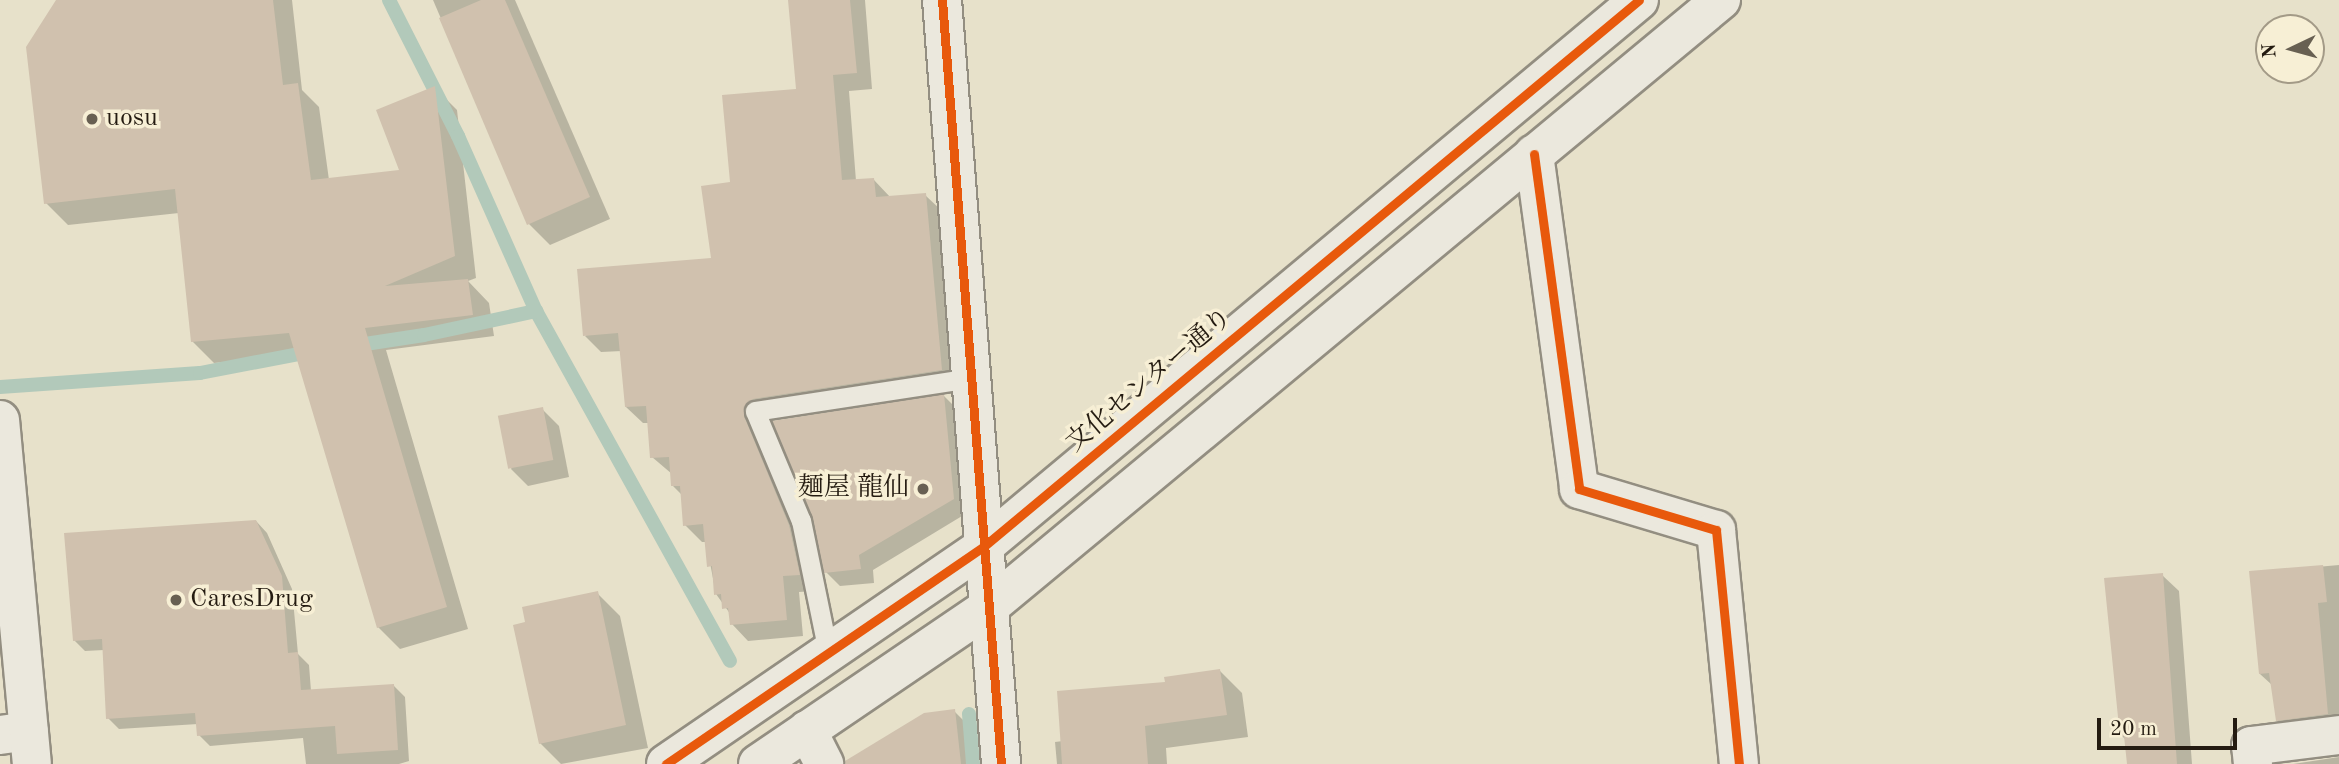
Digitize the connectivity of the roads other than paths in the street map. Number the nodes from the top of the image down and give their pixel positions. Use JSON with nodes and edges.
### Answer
{"nodes":[{"id":1,"x":942,"y":0,"type":"edge"},
{"id":2,"x":1639,"y":0,"type":"edge"},
{"id":3,"x":1721,"y":0,"type":"edge"},
{"id":4,"x":1534,"y":154,"type":"junction"},
{"id":5,"x":970,"y":378,"type":"junction"},
{"id":6,"x":0,"y":420,"type":"edge"},
{"id":7,"x":984,"y":547,"type":"junction"},
{"id":8,"x":989,"y":607,"type":"junction"},
{"id":9,"x":828,"y":652,"type":"junction"},
{"id":10,"x":807,"y":730,"type":"junction"},
{"id":11,"x":2339,"y":735,"type":"edge"},
{"id":12,"x":20,"y":743,"type":"edge"},
{"id":13,"x":666,"y":764,"type":"edge"},
{"id":14,"x":758,"y":764,"type":"edge"},
{"id":15,"x":824,"y":764,"type":"edge"},
{"id":16,"x":1001,"y":764,"type":"edge"},
{"id":17,"x":1739,"y":764,"type":"edge"},
{"id":18,"x":2253,"y":764,"type":"edge"}],
"edges":[{"from":1,"to":5,"type":"street"},
{"from":2,"to":7,"type":"street","name":"文化センター通り"},
{"from":3,"to":4,"type":"street"},
{"from":4,"to":8,"type":"street"},
{"from":4,"to":17,"type":"street"},
{"from":5,"to":7,"type":"street"},
{"from":5,"to":9,"type":"lane"},
{"from":6,"to":12,"type":"street"},
{"from":7,"to":8,"type":"street"},
{"from":7,"to":9,"type":"street","name":"文化センター通り"},
{"from":8,"to":10,"type":"street"},
{"from":8,"to":16,"type":"street"},
{"from":9,"to":13,"type":"street","name":"文化センター通り"},
{"from":10,"to":14,"type":"street"},
{"from":10,"to":15,"type":"street"},
{"from":11,"to":18,"type":"street"}]}
